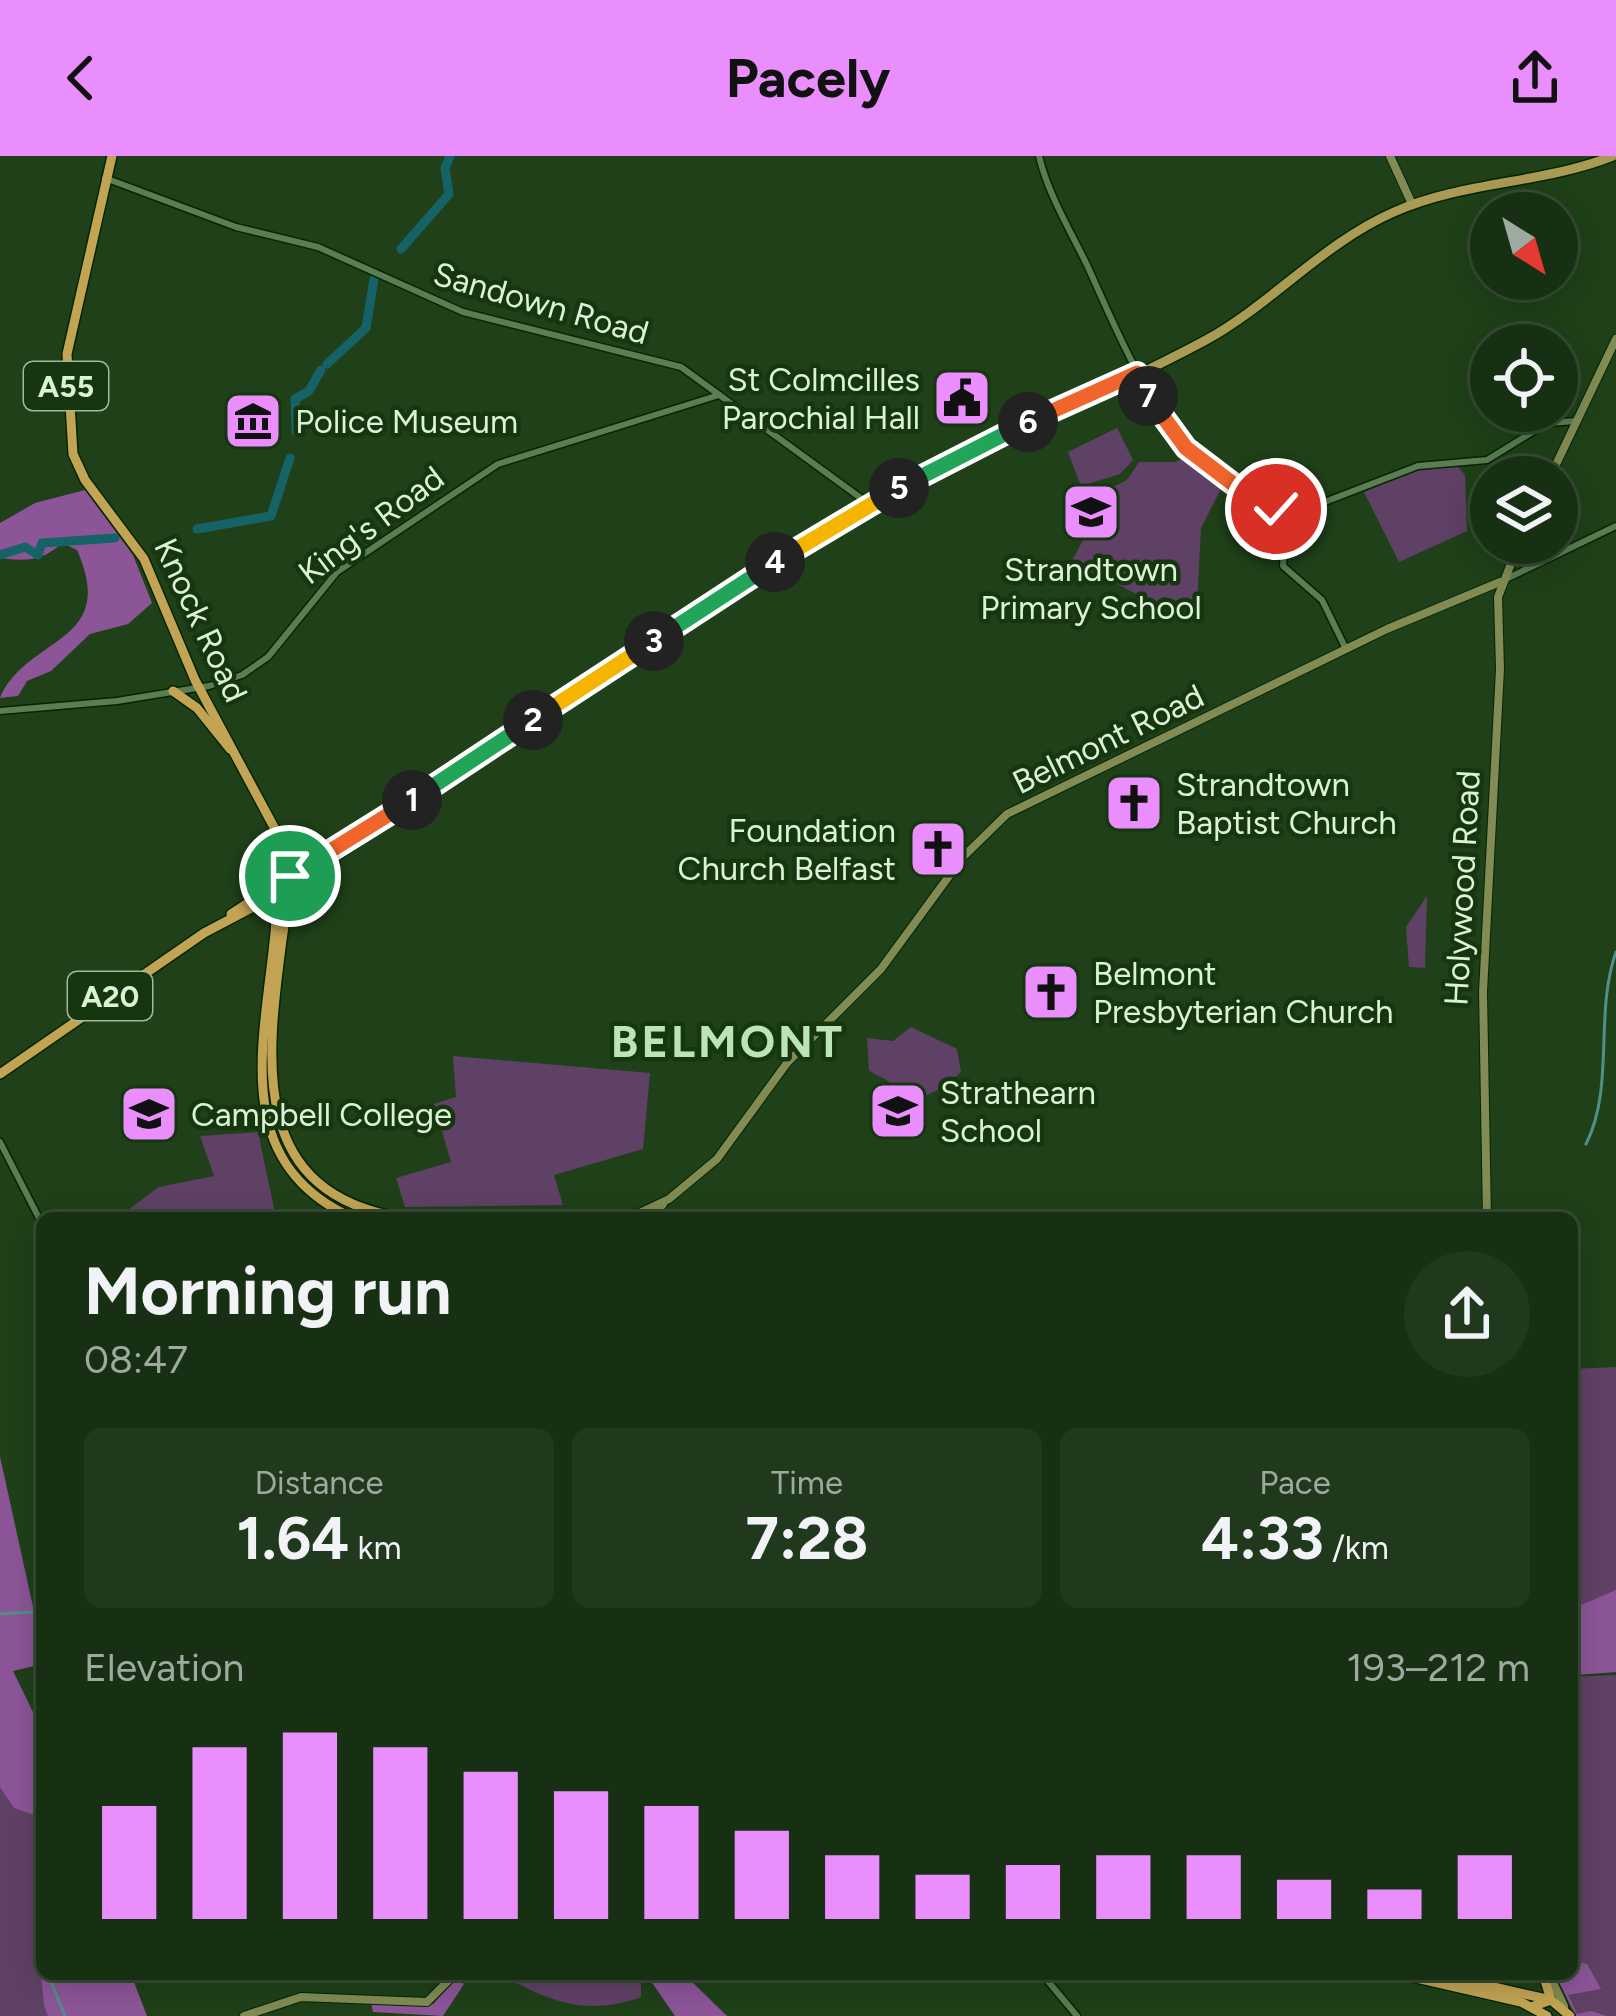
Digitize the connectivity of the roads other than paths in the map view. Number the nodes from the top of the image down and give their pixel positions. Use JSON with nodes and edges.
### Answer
{"nodes":[{"id":1,"x":112,"y":156,"type":"edge"},
{"id":2,"x":1039,"y":156,"type":"edge"},
{"id":3,"x":1390,"y":156,"type":"edge"},
{"id":4,"x":1613,"y":156,"type":"edge"},
{"id":5,"x":105,"y":178,"type":"junction"},
{"id":6,"x":1412,"y":204,"type":"junction"},
{"id":7,"x":1616,"y":339,"type":"edge"},
{"id":8,"x":1137,"y":373,"type":"junction"},
{"id":9,"x":719,"y":395,"type":"junction"},
{"id":10,"x":1578,"y":419,"type":"edge"},
{"id":11,"x":1531,"y":432,"type":"edge"},
{"id":12,"x":869,"y":504,"type":"junction"},
{"id":13,"x":1287,"y":513,"type":"junction"},
{"id":14,"x":1616,"y":526,"type":"edge"},
{"id":15,"x":1508,"y":564,"type":"edge"},
{"id":16,"x":1510,"y":564,"type":"edge"},
{"id":17,"x":1517,"y":574,"type":"junction"},
{"id":18,"x":1500,"y":582,"type":"junction"},
{"id":19,"x":1346,"y":649,"type":"junction"},
{"id":20,"x":189,"y":668,"type":"junction"},
{"id":21,"x":199,"y":688,"type":"junction"},
{"id":22,"x":173,"y":691,"type":"junction"},
{"id":23,"x":0,"y":711,"type":"edge"},
{"id":24,"x":239,"y":755,"type":"junction"},
{"id":25,"x":361,"y":835,"type":"junction"},
{"id":26,"x":282,"y":837,"type":"junction"},
{"id":27,"x":310,"y":863,"type":"junction"},
{"id":28,"x":284,"y":884,"type":"junction"},
{"id":29,"x":260,"y":904,"type":"junction"},
{"id":30,"x":226,"y":918,"type":"junction"},
{"id":31,"x":269,"y":973,"type":"junction"},
{"id":32,"x":0,"y":1074,"type":"edge"},
{"id":33,"x":0,"y":1142,"type":"edge"},
{"id":34,"x":666,"y":1201,"type":"junction"},
{"id":35,"x":36,"y":1212,"type":"edge"},
{"id":36,"x":344,"y":1212,"type":"edge"},
{"id":37,"x":377,"y":1212,"type":"edge"},
{"id":38,"x":643,"y":1212,"type":"edge"},
{"id":39,"x":660,"y":1212,"type":"edge"},
{"id":40,"x":1487,"y":1212,"type":"edge"},
{"id":41,"x":449,"y":1980,"type":"edge"},
{"id":42,"x":1047,"y":1980,"type":"edge"},
{"id":43,"x":1429,"y":1980,"type":"edge"},
{"id":44,"x":1458,"y":1980,"type":"edge"},
{"id":45,"x":1540,"y":1980,"type":"edge"},
{"id":46,"x":1545,"y":1980,"type":"edge"},
{"id":47,"x":1546,"y":1980,"type":"edge"},
{"id":48,"x":1530,"y":2000,"type":"junction"},
{"id":49,"x":1552,"y":2000,"type":"junction"},
{"id":50,"x":1565,"y":2013,"type":"edge"},
{"id":51,"x":244,"y":2016,"type":"edge"},
{"id":52,"x":1077,"y":2016,"type":"edge"},
{"id":53,"x":1547,"y":2016,"type":"edge"}],
"edges":[{"from":1,"to":5,"type":"highway","name":"Knock Road","number":"A55"},
{"from":2,"to":8,"type":"street"},
{"from":3,"to":6,"type":"main road"},
{"from":4,"to":6,"type":"main road","number":"A20"},
{"from":5,"to":9,"type":"street","name":"Sandown Road"},
{"from":5,"to":20,"type":"highway","name":"Knock Road","number":"A55"},
{"from":6,"to":8,"type":"main road","number":"A20"},
{"from":7,"to":10,"type":"main road"},
{"from":8,"to":12,"type":"main road","number":"A20"},
{"from":8,"to":13,"type":"street"},
{"from":9,"to":12,"type":"street","name":"Sandown Road"},
{"from":9,"to":21,"type":"street","name":"King's Road"},
{"from":11,"to":13,"type":"street"},
{"from":12,"to":25,"type":"main road","number":"A20"},
{"from":13,"to":19,"type":"street"},
{"from":14,"to":17,"type":"street"},
{"from":15,"to":18,"type":"main road","name":"Holywood Road"},
{"from":16,"to":17,"type":"main road"},
{"from":17,"to":18,"type":"street"},
{"from":18,"to":19,"type":"main road","name":"Belmont Road"},
{"from":18,"to":40,"type":"main road","name":"Holywood Road"},
{"from":19,"to":34,"type":"main road","name":"Belmont Road"},
{"from":20,"to":21,"type":"highway","name":"Knock Road","number":"A55"},
{"from":20,"to":22,"type":"street"},
{"from":21,"to":22,"type":"street","name":"King's Road"},
{"from":21,"to":24,"type":"highway","name":"Knock Road","number":"A55"},
{"from":22,"to":23,"type":"street","name":"King's Road"},
{"from":22,"to":24,"type":"highway"},
{"from":24,"to":26,"type":"highway","name":"Knock Road","number":"A55"},
{"from":25,"to":27,"type":"main road","number":"A20"},
{"from":25,"to":28,"type":"main road","number":"A20"},
{"from":26,"to":27,"type":"highway"},
{"from":26,"to":28,"type":"highway","name":"Knock Road","number":"A55"},
{"from":27,"to":28,"type":"main road","number":"A20"},
{"from":28,"to":29,"type":"highway","number":"A20"},
{"from":28,"to":30,"type":"highway","number":"A20"},
{"from":28,"to":31,"type":"highway","number":"A55"},
{"from":28,"to":37,"type":"highway"},
{"from":29,"to":30,"type":"highway","number":"A20"},
{"from":29,"to":31,"type":"highway"},
{"from":30,"to":32,"type":"highway","number":"A20"},
{"from":31,"to":36,"type":"highway","number":"A55"},
{"from":33,"to":35,"type":"street"},
{"from":34,"to":38,"type":"main road","name":"Belmont Road"},
{"from":34,"to":39,"type":"main road","name":"Belmont Road"},
{"from":41,"to":51,"type":"main road"},
{"from":42,"to":52,"type":"street"},
{"from":43,"to":48,"type":"highway"},
{"from":44,"to":48,"type":"highway"},
{"from":45,"to":48,"type":"highway"},
{"from":46,"to":49,"type":"highway"},
{"from":47,"to":50,"type":"main road"},
{"from":48,"to":49,"type":"highway"},
{"from":48,"to":53,"type":"highway"},
{"from":49,"to":50,"type":"highway"}]}
